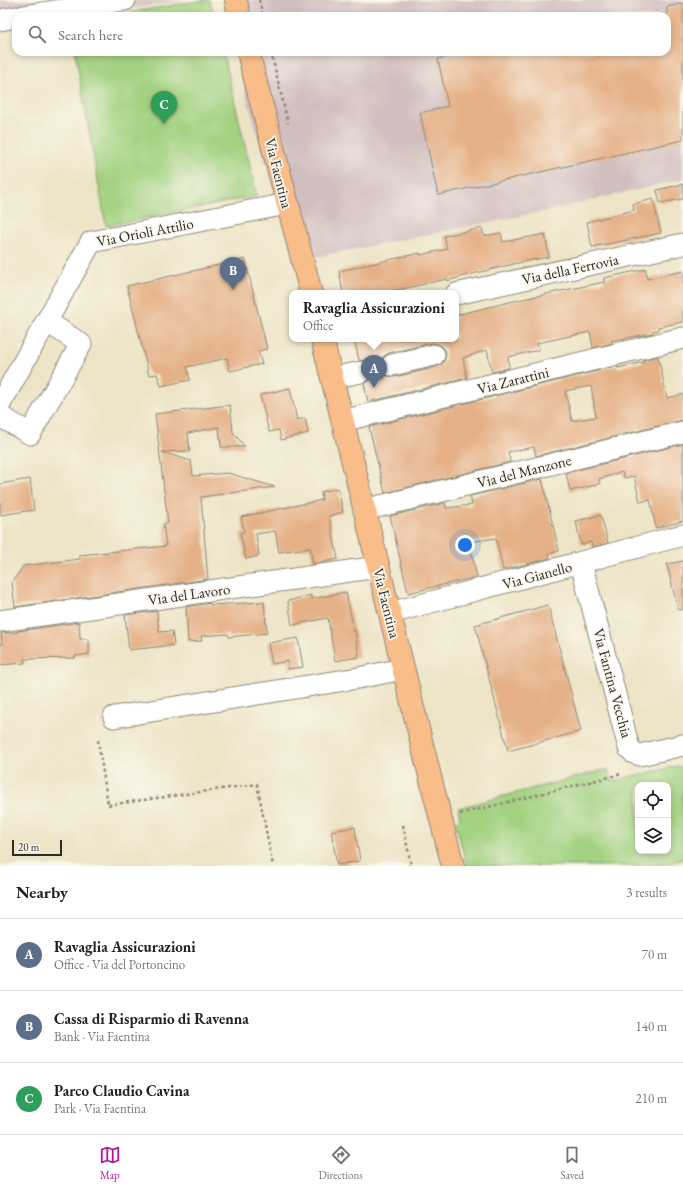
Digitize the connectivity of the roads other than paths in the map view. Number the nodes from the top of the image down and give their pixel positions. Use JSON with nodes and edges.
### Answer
{"nodes":[{"id":1,"x":125,"y":0,"type":"edge"},
{"id":2,"x":236,"y":0,"type":"edge"},
{"id":3,"x":48,"y":12,"type":"edge"},
{"id":4,"x":239,"y":12,"type":"edge"},
{"id":5,"x":12,"y":18,"type":"edge"},
{"id":6,"x":0,"y":20,"type":"edge"},
{"id":7,"x":249,"y":56,"type":"edge"},
{"id":8,"x":287,"y":204,"type":"junction"},
{"id":9,"x":683,"y":244,"type":"edge"},
{"id":10,"x":309,"y":290,"type":"edge"},
{"id":11,"x":459,"y":293,"type":"edge"},
{"id":12,"x":46,"y":321,"type":"junction"},
{"id":13,"x":683,"y":338,"type":"edge"},
{"id":14,"x":323,"y":342,"type":"edge"},
{"id":15,"x":434,"y":355,"type":"dead end"},
{"id":16,"x":392,"y":365,"type":"tunnel mouth"},
{"id":17,"x":361,"y":372,"type":"tunnel mouth"},
{"id":18,"x":332,"y":378,"type":"junction"},
{"id":19,"x":0,"y":404,"type":"edge"},
{"id":20,"x":0,"y":416,"type":"edge"},
{"id":21,"x":342,"y":421,"type":"junction"},
{"id":22,"x":683,"y":432,"type":"edge"},
{"id":23,"x":364,"y":510,"type":"junction"},
{"id":24,"x":683,"y":535,"type":"edge"},
{"id":25,"x":581,"y":563,"type":"junction"},
{"id":26,"x":378,"y":567,"type":"junction"},
{"id":27,"x":390,"y":613,"type":"junction"},
{"id":28,"x":0,"y":621,"type":"edge"},
{"id":29,"x":403,"y":669,"type":"junction"},
{"id":30,"x":114,"y":717,"type":"dead end"},
{"id":31,"x":683,"y":745,"type":"edge"},
{"id":32,"x":452,"y":866,"type":"edge"}],
"edges":[{"from":1,"to":3,"type":"street"},
{"from":2,"to":4,"type":"main road"},
{"from":5,"to":6,"type":"street"},
{"from":7,"to":8,"type":"main road","name":"Via Faentina"},
{"from":8,"to":10,"type":"main road","name":"Via Faentina"},
{"from":8,"to":12,"type":"street","name":"Via Orioli Attilio"},
{"from":9,"to":11,"type":"street","name":"Via della Ferrovia"},
{"from":12,"to":19,"type":"street","name":"Via Orioli Attilio"},
{"from":12,"to":20,"type":"street"},
{"from":13,"to":21,"type":"street","name":"Via Zarattini"},
{"from":14,"to":18,"type":"main road","name":"Via Faentina"},
{"from":15,"to":16,"type":"street"},
{"from":17,"to":18,"type":"street"},
{"from":18,"to":21,"type":"main road","name":"Via Faentina"},
{"from":21,"to":23,"type":"main road","name":"Via Faentina"},
{"from":22,"to":23,"type":"street","name":"Via del Manzone"},
{"from":23,"to":26,"type":"main road","name":"Via Faentina"},
{"from":24,"to":25,"type":"street","name":"Via Gianello"},
{"from":25,"to":27,"type":"street","name":"Via Gianello"},
{"from":25,"to":31,"type":"street","name":"Via Fantina Vecchia"},
{"from":26,"to":27,"type":"main road","name":"Via Faentina"},
{"from":26,"to":28,"type":"street","name":"Via del Lavoro"},
{"from":27,"to":29,"type":"main road","name":"Via Faentina"},
{"from":29,"to":30,"type":"street"},
{"from":29,"to":32,"type":"main road","name":"Via Faentina"}]}
